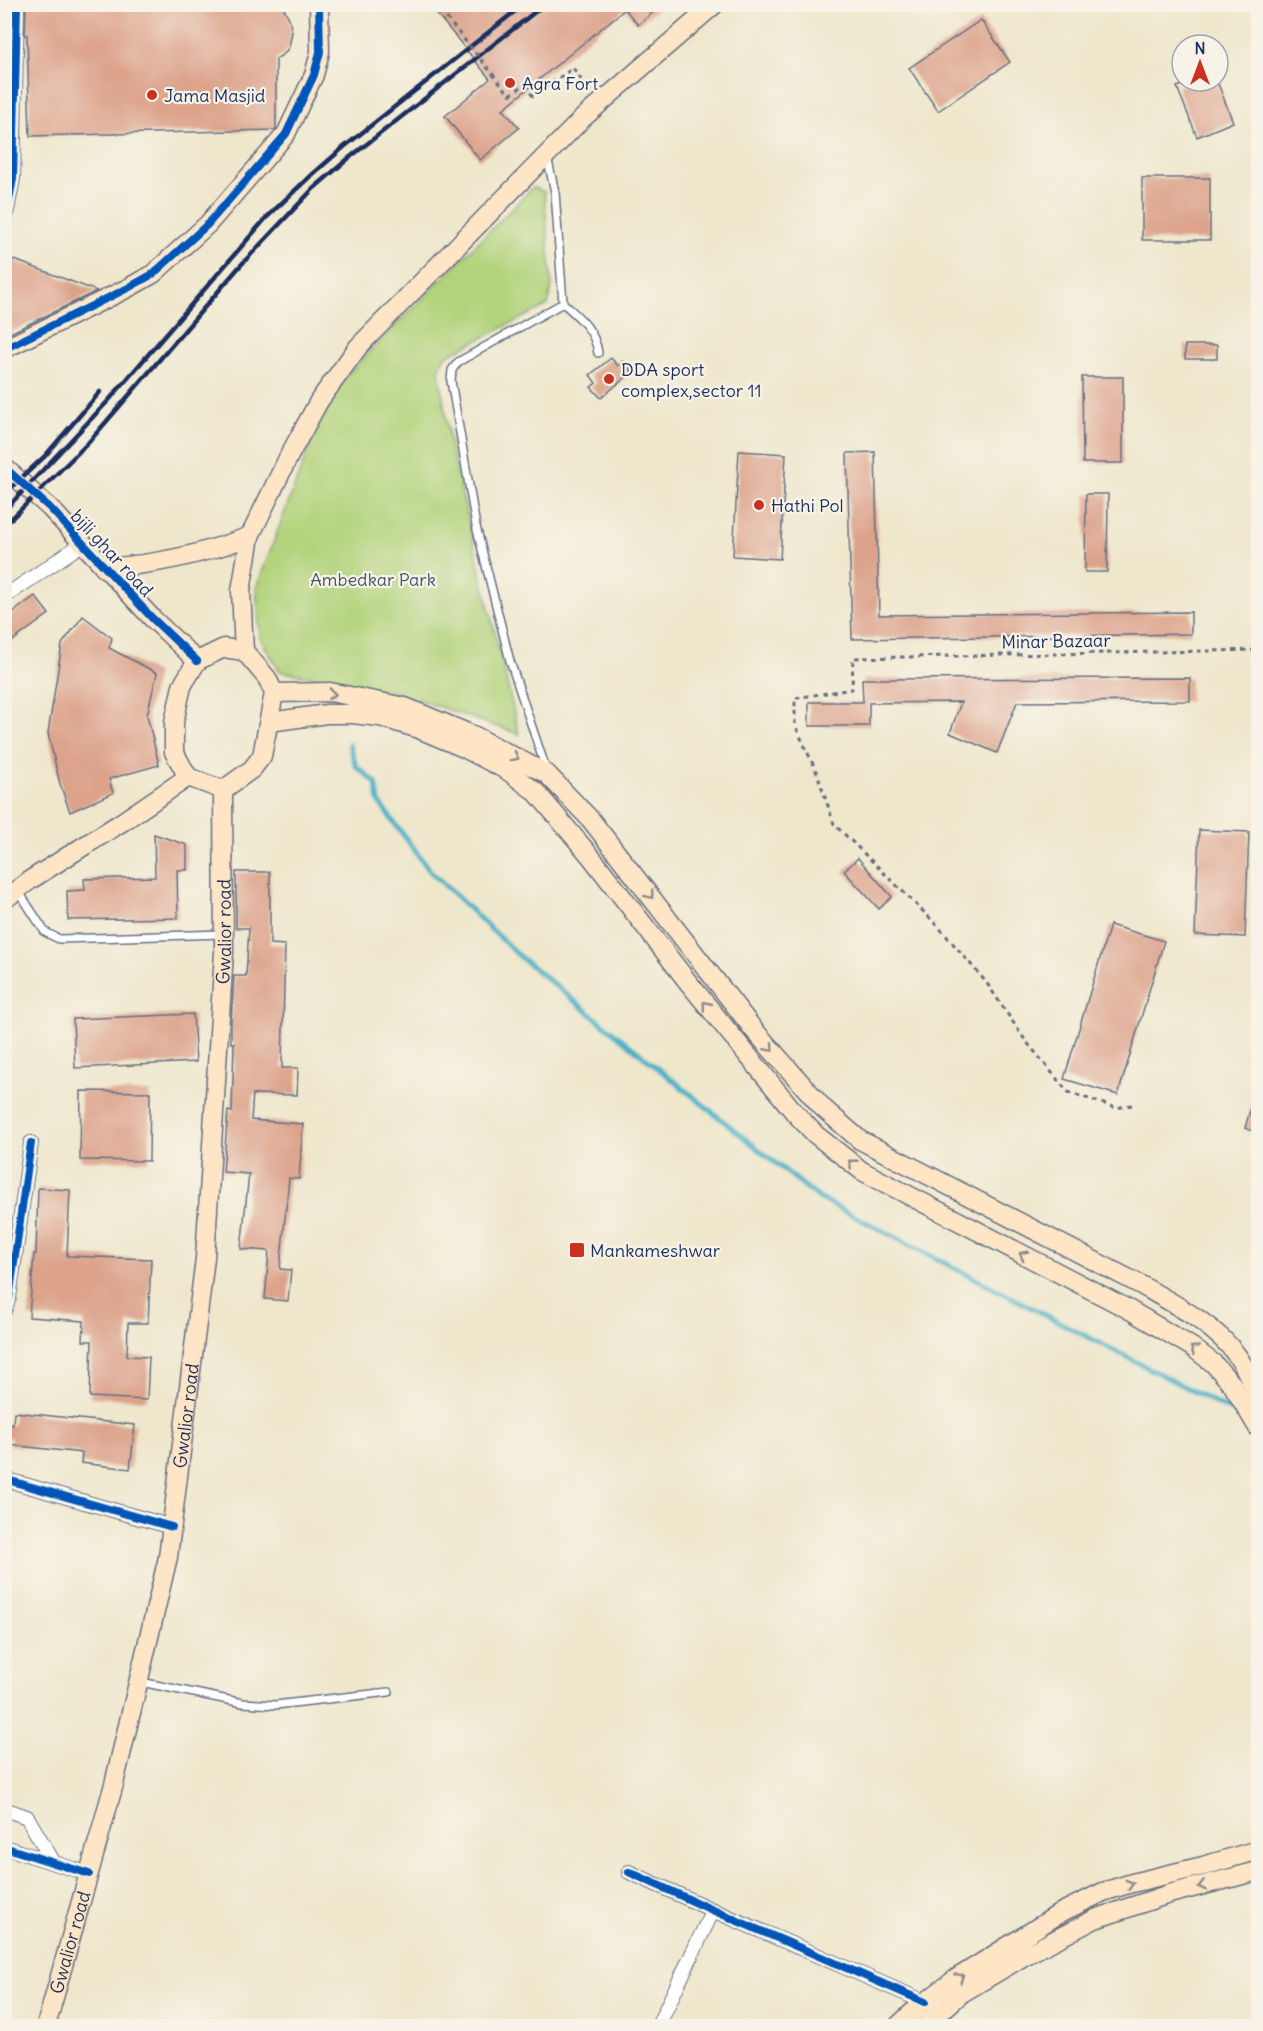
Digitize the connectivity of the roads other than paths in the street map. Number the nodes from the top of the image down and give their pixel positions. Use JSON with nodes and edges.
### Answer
{"nodes":[{"id":1,"x":17,"y":4,"type":"edge"},
{"id":2,"x":319,"y":4,"type":"edge"},
{"id":3,"x":715,"y":4,"type":"edge"},
{"id":4,"x":546,"y":154,"type":"junction"},
{"id":5,"x":4,"y":225,"type":"edge"},
{"id":6,"x":563,"y":303,"type":"junction"},
{"id":7,"x":4,"y":349,"type":"edge"},
{"id":8,"x":598,"y":353,"type":"dead end"},
{"id":9,"x":4,"y":467,"type":"edge"},
{"id":10,"x":250,"y":536,"type":"junction"},
{"id":11,"x":82,"y":543,"type":"junction"},
{"id":12,"x":104,"y":568,"type":"junction"},
{"id":13,"x":4,"y":597,"type":"edge"},
{"id":14,"x":244,"y":651,"type":"junction"},
{"id":15,"x":197,"y":661,"type":"junction"},
{"id":16,"x":274,"y":693,"type":"junction"},
{"id":17,"x":268,"y":722,"type":"junction"},
{"id":18,"x":547,"y":774,"type":"junction"},
{"id":19,"x":188,"y":777,"type":"junction"},
{"id":20,"x":223,"y":790,"type":"junction"},
{"id":21,"x":11,"y":895,"type":"edge"},
{"id":22,"x":224,"y":934,"type":"junction"},
{"id":23,"x":843,"y":1127,"type":"junction"},
{"id":24,"x":31,"y":1143,"type":"dead end"},
{"id":25,"x":826,"y":1143,"type":"junction"},
{"id":26,"x":1141,"y":1285,"type":"junction"},
{"id":27,"x":1128,"y":1309,"type":"junction"},
{"id":28,"x":4,"y":1311,"type":"edge"},
{"id":29,"x":1257,"y":1391,"type":"edge"},
{"id":30,"x":1258,"y":1428,"type":"edge"},
{"id":31,"x":4,"y":1479,"type":"edge"},
{"id":32,"x":172,"y":1527,"type":"junction"},
{"id":33,"x":138,"y":1681,"type":"junction"},
{"id":34,"x":389,"y":1692,"type":"dead end"},
{"id":35,"x":4,"y":1809,"type":"edge"},
{"id":36,"x":4,"y":1847,"type":"edge"},
{"id":37,"x":1258,"y":1850,"type":"edge"},
{"id":38,"x":54,"y":1863,"type":"junction"},
{"id":39,"x":1258,"y":1871,"type":"edge"},
{"id":40,"x":629,"y":1872,"type":"dead end"},
{"id":41,"x":89,"y":1874,"type":"junction"},
{"id":42,"x":713,"y":1911,"type":"junction"},
{"id":43,"x":925,"y":2002,"type":"junction"},
{"id":44,"x":46,"y":2026,"type":"edge"},
{"id":45,"x":658,"y":2026,"type":"edge"},
{"id":46,"x":898,"y":2026,"type":"edge"},
{"id":47,"x":924,"y":2026,"type":"edge"}],
"edges":[{"from":1,"to":5,"type":"street"},
{"from":2,"to":7,"type":"main road"},
{"from":3,"to":4,"type":"main road"},
{"from":4,"to":6,"type":"lane"},
{"from":4,"to":10,"type":"main road"},
{"from":6,"to":8,"type":"lane"},
{"from":6,"to":18,"type":"lane"},
{"from":9,"to":11,"type":"main road","name":"bijli ghar road"},
{"from":10,"to":12,"type":"main road"},
{"from":10,"to":14,"type":"main road"},
{"from":11,"to":12,"type":"main road","name":"bijli ghar road"},
{"from":11,"to":13,"type":"street"},
{"from":12,"to":15,"type":"main road","name":"bijli ghar road"},
{"from":14,"to":15,"type":"main road"},
{"from":14,"to":16,"type":"main road"},
{"from":15,"to":19,"type":"main road"},
{"from":16,"to":17,"type":"main road"},
{"from":16,"to":18,"type":"main road","one_way":true},
{"from":17,"to":20,"type":"main road"},
{"from":25,"to":17,"type":"main road","one_way":true},
{"from":18,"to":23,"type":"main road","one_way":true},
{"from":19,"to":20,"type":"main road"},
{"from":19,"to":21,"type":"main road"},
{"from":20,"to":22,"type":"main road","name":"Gwalior road"},
{"from":21,"to":22,"type":"lane"},
{"from":22,"to":32,"type":"main road","name":"Gwalior road"},
{"from":23,"to":25,"type":"main road"},
{"from":23,"to":26,"type":"main road"},
{"from":24,"to":28,"type":"street"},
{"from":27,"to":25,"type":"main road","one_way":true},
{"from":26,"to":27,"type":"main road"},
{"from":26,"to":29,"type":"main road"},
{"from":30,"to":27,"type":"main road","one_way":true},
{"from":31,"to":32,"type":"street"},
{"from":32,"to":33,"type":"main road","name":"Gwalior road"},
{"from":33,"to":34,"type":"lane"},
{"from":33,"to":41,"type":"main road","name":"Gwalior road"},
{"from":35,"to":38,"type":"street"},
{"from":36,"to":38,"type":"street"},
{"from":43,"to":37,"type":"main road","one_way":true},
{"from":38,"to":41,"type":"street"},
{"from":39,"to":47,"type":"main road","one_way":true},
{"from":40,"to":42,"type":"street"},
{"from":41,"to":44,"type":"main road","name":"Gwalior road"},
{"from":42,"to":43,"type":"street"},
{"from":42,"to":45,"type":"street"},
{"from":43,"to":46,"type":"main road"}]}
